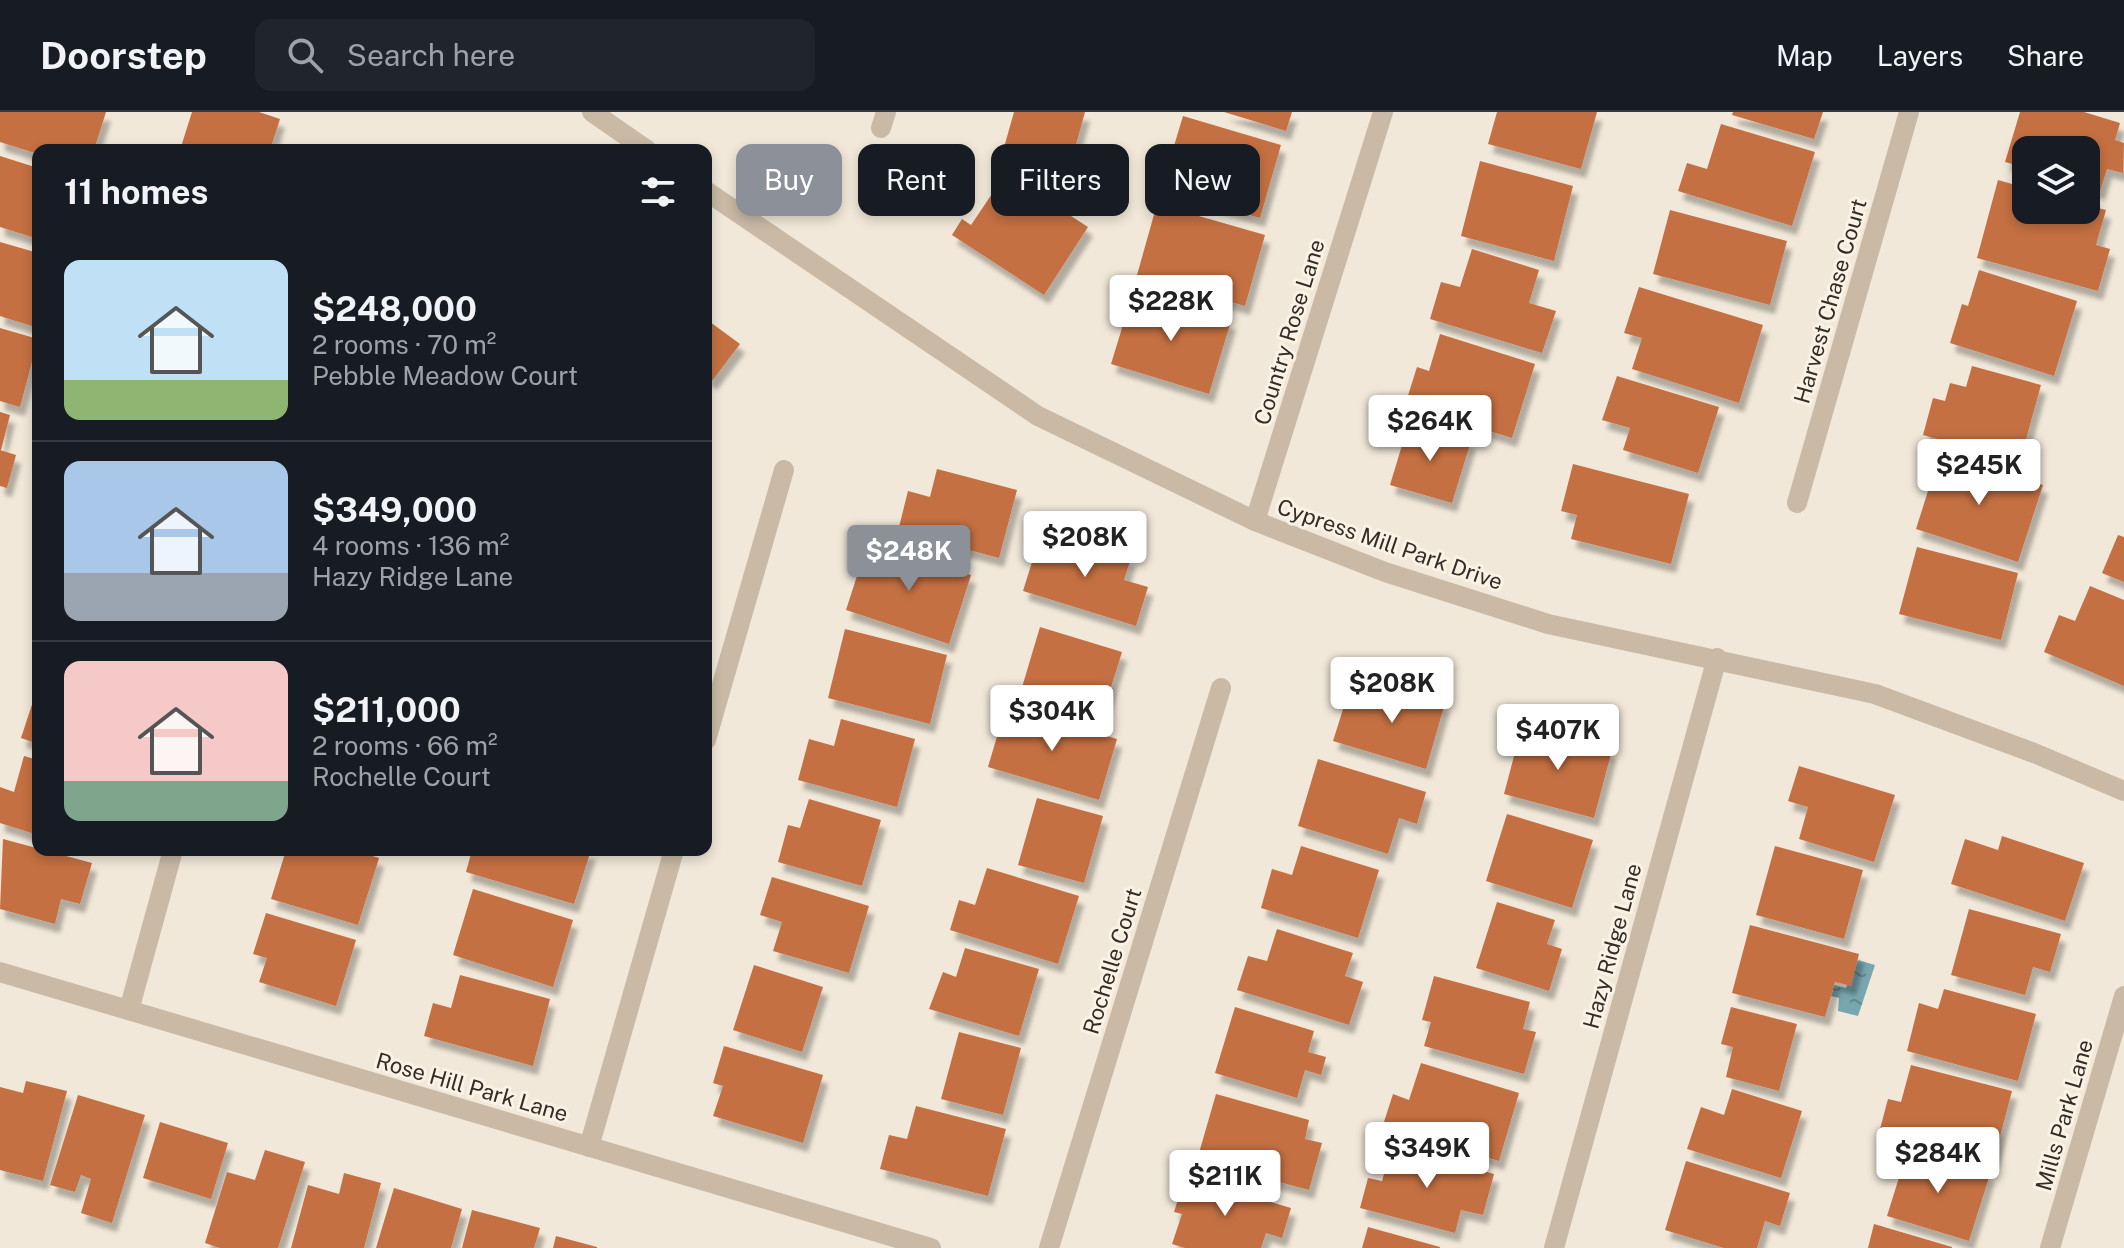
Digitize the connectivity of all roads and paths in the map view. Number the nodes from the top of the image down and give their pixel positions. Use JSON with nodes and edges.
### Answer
{"nodes":[{"id":1,"x":592,"y":112,"type":"edge"},
{"id":2,"x":1383,"y":112,"type":"edge"},
{"id":3,"x":1909,"y":112,"type":"edge"},
{"id":4,"x":638,"y":144,"type":"edge"},
{"id":5,"x":712,"y":195,"type":"edge"},
{"id":6,"x":784,"y":470,"type":"dead end"},
{"id":7,"x":1797,"y":503,"type":"dead end"},
{"id":8,"x":1255,"y":521,"type":"junction"},
{"id":9,"x":1717,"y":658,"type":"junction"},
{"id":10,"x":1221,"y":688,"type":"dead end"},
{"id":11,"x":712,"y":719,"type":"edge"},
{"id":12,"x":2124,"y":791,"type":"edge"},
{"id":13,"x":171,"y":856,"type":"edge"},
{"id":14,"x":672,"y":856,"type":"edge"},
{"id":15,"x":0,"y":972,"type":"edge"},
{"id":16,"x":2124,"y":996,"type":"edge"},
{"id":17,"x":129,"y":1010,"type":"junction"},
{"id":18,"x":589,"y":1147,"type":"junction"},
{"id":19,"x":931,"y":1248,"type":"edge"},
{"id":20,"x":1049,"y":1248,"type":"edge"},
{"id":21,"x":1554,"y":1248,"type":"edge"},
{"id":22,"x":2050,"y":1248,"type":"edge"}],
"edges":[{"from":1,"to":4,"type":"street"},
{"from":2,"to":8,"type":"street","name":"Country Rose Lane"},
{"from":3,"to":7,"type":"street","name":"Harvest Chase Court"},
{"from":5,"to":8,"type":"street","name":"Cypress Mill Park Drive"},
{"from":6,"to":11,"type":"street"},
{"from":8,"to":9,"type":"street","name":"Cypress Mill Park Drive"},
{"from":9,"to":12,"type":"street","name":"Cypress Mill Park Drive"},
{"from":9,"to":21,"type":"street","name":"Hazy Ridge Lane"},
{"from":10,"to":20,"type":"street","name":"Rochelle Court"},
{"from":13,"to":17,"type":"street"},
{"from":14,"to":18,"type":"street"},
{"from":15,"to":17,"type":"street","name":"Rose Hill Park Lane"},
{"from":16,"to":22,"type":"street","name":"Mills Park Lane"},
{"from":17,"to":18,"type":"street","name":"Rose Hill Park Lane"},
{"from":18,"to":19,"type":"street","name":"Rose Hill Park Lane"}]}
